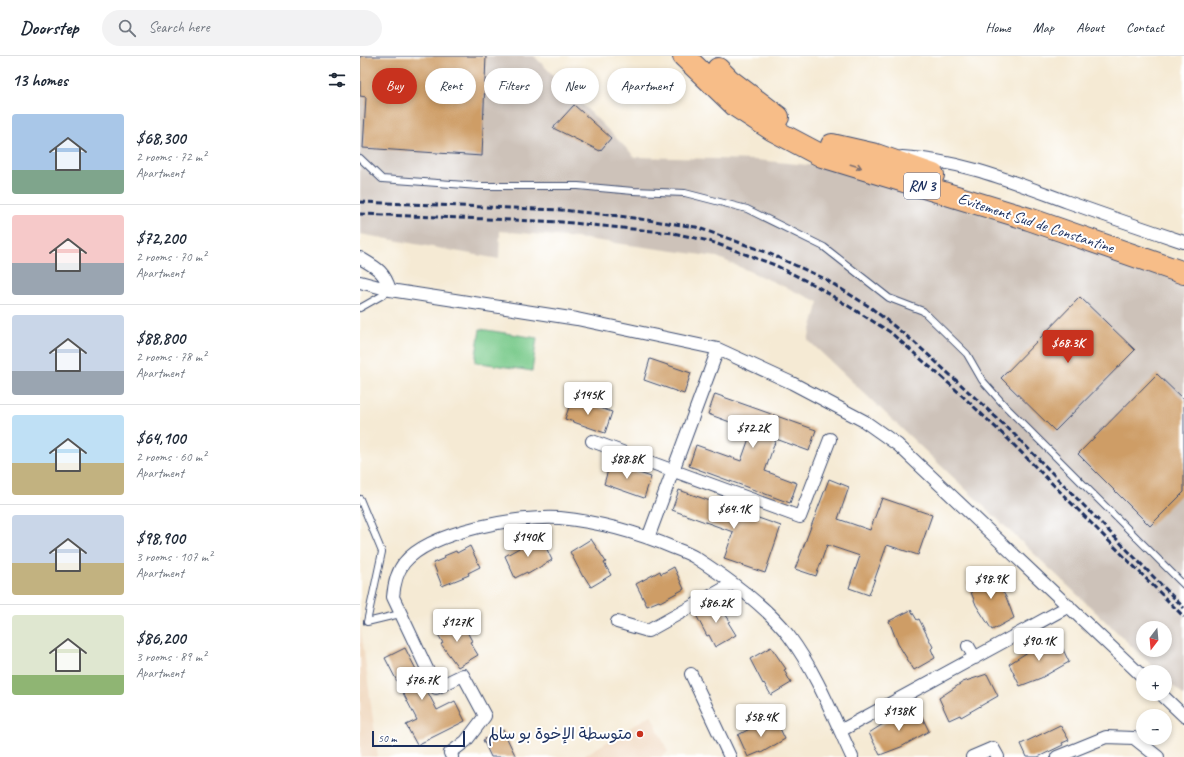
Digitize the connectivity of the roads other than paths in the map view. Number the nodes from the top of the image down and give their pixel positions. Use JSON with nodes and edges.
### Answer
{"nodes":[{"id":1,"x":684,"y":56,"type":"edge"},
{"id":2,"x":705,"y":56,"type":"edge"},
{"id":3,"x":876,"y":155,"type":"junction"},
{"id":4,"x":360,"y":158,"type":"edge"},
{"id":5,"x":1184,"y":242,"type":"edge"},
{"id":6,"x":360,"y":258,"type":"edge"},
{"id":7,"x":1184,"y":259,"type":"edge"},
{"id":8,"x":1184,"y":273,"type":"edge"},
{"id":9,"x":360,"y":282,"type":"edge"},
{"id":10,"x":390,"y":290,"type":"junction"},
{"id":11,"x":360,"y":308,"type":"edge"},
{"id":12,"x":718,"y":349,"type":"junction"},
{"id":13,"x":830,"y":439,"type":"dead end"},
{"id":14,"x":592,"y":441,"type":"dead end"},
{"id":15,"x":673,"y":470,"type":"junction"},
{"id":16,"x":360,"y":499,"type":"edge"},
{"id":17,"x":648,"y":538,"type":"junction"},
{"id":18,"x":732,"y":584,"type":"junction"},
{"id":19,"x":1184,"y":585,"type":"edge"},
{"id":20,"x":1069,"y":606,"type":"junction"},
{"id":21,"x":400,"y":614,"type":"junction"},
{"id":22,"x":617,"y":622,"type":"dead end"},
{"id":23,"x":968,"y":646,"type":"dead end"},
{"id":24,"x":975,"y":658,"type":"junction"},
{"id":25,"x":1136,"y":670,"type":"edge"},
{"id":26,"x":691,"y":674,"type":"dead end"},
{"id":27,"x":1168,"y":701,"type":"edge"},
{"id":28,"x":1184,"y":716,"type":"edge"},
{"id":29,"x":840,"y":730,"type":"junction"},
{"id":30,"x":452,"y":757,"type":"edge"},
{"id":31,"x":730,"y":757,"type":"edge"},
{"id":32,"x":852,"y":757,"type":"edge"},
{"id":33,"x":972,"y":757,"type":"edge"},
{"id":34,"x":998,"y":757,"type":"edge"},
{"id":35,"x":1057,"y":757,"type":"edge"},
{"id":36,"x":1158,"y":757,"type":"edge"}],
"edges":[{"from":1,"to":8,"type":"highway","name":"Evitement Sud de Constantine","number":"RN 3","one_way":true},
{"from":2,"to":3,"type":"highway","name":"Evitement Sud de Constantine","number":"RN 3"},
{"from":3,"to":5,"type":"street"},
{"from":3,"to":7,"type":"highway","name":"Evitement Sud de Constantine","number":"RN 3"},
{"from":4,"to":19,"type":"lane"},
{"from":6,"to":10,"type":"street"},
{"from":9,"to":10,"type":"street"},
{"from":10,"to":11,"type":"lane"},
{"from":10,"to":12,"type":"street"},
{"from":12,"to":15,"type":"street"},
{"from":12,"to":20,"type":"street"},
{"from":13,"to":15,"type":"street"},
{"from":14,"to":15,"type":"street"},
{"from":15,"to":17,"type":"street"},
{"from":16,"to":21,"type":"lane"},
{"from":17,"to":18,"type":"street"},
{"from":17,"to":21,"type":"street"},
{"from":18,"to":22,"type":"street"},
{"from":18,"to":29,"type":"street"},
{"from":20,"to":24,"type":"street"},
{"from":20,"to":25,"type":"street"},
{"from":21,"to":30,"type":"street"},
{"from":23,"to":24,"type":"street"},
{"from":24,"to":29,"type":"street"},
{"from":26,"to":31,"type":"street"},
{"from":27,"to":28,"type":"street"},
{"from":29,"to":32,"type":"street"},
{"from":33,"to":34,"type":"street"},
{"from":35,"to":36,"type":"street"}]}
